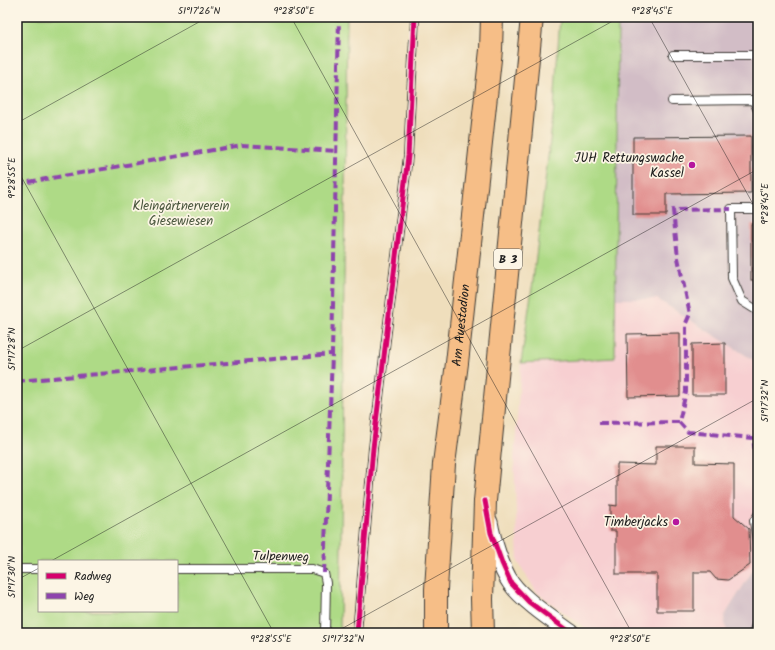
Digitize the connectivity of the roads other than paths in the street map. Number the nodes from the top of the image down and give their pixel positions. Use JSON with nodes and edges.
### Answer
{"nodes":[{"id":1,"x":415,"y":17,"type":"edge"},
{"id":2,"x":492,"y":17,"type":"edge"},
{"id":3,"x":532,"y":17,"type":"edge"},
{"id":4,"x":673,"y":55,"type":"dead end"},
{"id":5,"x":758,"y":55,"type":"edge"},
{"id":6,"x":672,"y":101,"type":"dead end"},
{"id":7,"x":758,"y":110,"type":"edge"},
{"id":8,"x":758,"y":209,"type":"edge"},
{"id":9,"x":758,"y":311,"type":"edge"},
{"id":10,"x":485,"y":501,"type":"junction"},
{"id":11,"x":758,"y":515,"type":"edge"},
{"id":12,"x":758,"y":548,"type":"edge"},
{"id":13,"x":17,"y":569,"type":"edge"},
{"id":14,"x":38,"y":569,"type":"edge"},
{"id":15,"x":178,"y":569,"type":"edge"},
{"id":16,"x":758,"y":620,"type":"edge"},
{"id":17,"x":325,"y":633,"type":"edge"},
{"id":18,"x":357,"y":633,"type":"edge"},
{"id":19,"x":436,"y":633,"type":"edge"},
{"id":20,"x":483,"y":633,"type":"edge"},
{"id":21,"x":571,"y":633,"type":"edge"},
{"id":22,"x":754,"y":633,"type":"edge"}],
"edges":[{"from":1,"to":18,"type":"lane"},
{"from":2,"to":19,"type":"main road","name":"Am Auestadion"},
{"from":3,"to":10,"type":"main road","number":"B 3"},
{"from":4,"to":5,"type":"lane"},
{"from":6,"to":7,"type":"lane"},
{"from":8,"to":9,"type":"lane"},
{"from":10,"to":20,"type":"main road","number":"B 3"},
{"from":10,"to":21,"type":"street"},
{"from":11,"to":12,"type":"lane"},
{"from":13,"to":14,"type":"lane"},
{"from":15,"to":17,"type":"lane","name":"Tulpenweg"},
{"from":16,"to":22,"type":"lane"}]}
